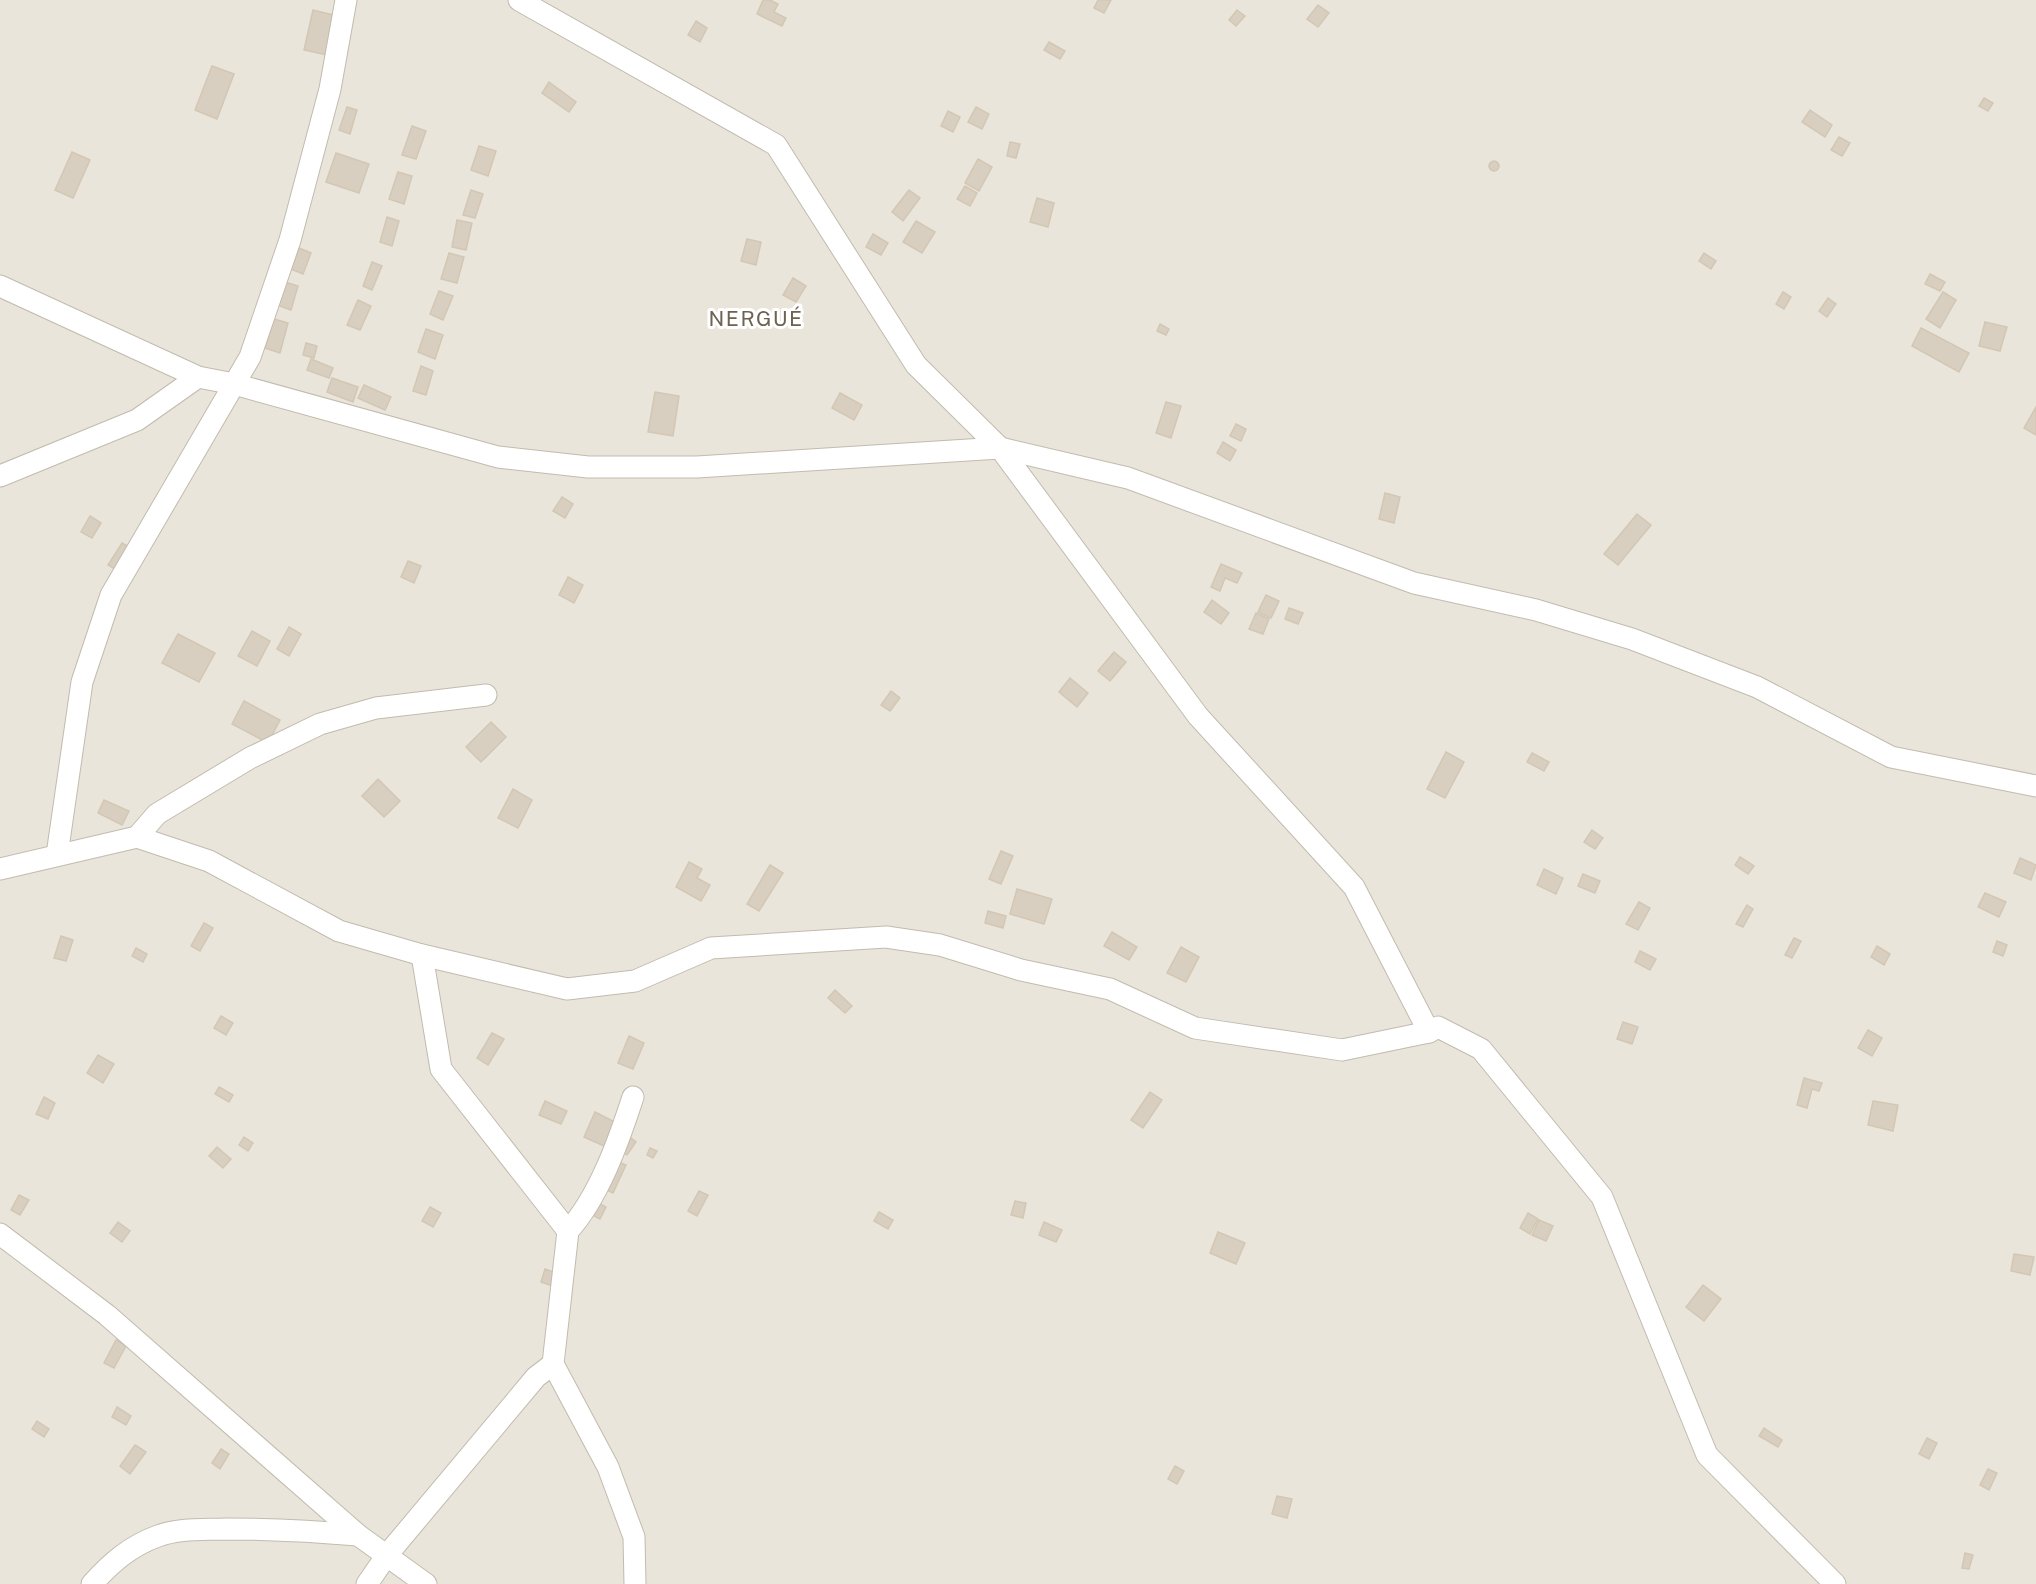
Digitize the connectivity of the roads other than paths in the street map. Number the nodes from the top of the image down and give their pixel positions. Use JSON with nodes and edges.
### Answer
{"nodes":[{"id":1,"x":346,"y":0,"type":"edge"},
{"id":2,"x":519,"y":0,"type":"edge"},
{"id":3,"x":0,"y":286,"type":"edge"},
{"id":4,"x":198,"y":377,"type":"junction"},
{"id":5,"x":234,"y":384,"type":"junction"},
{"id":6,"x":1000,"y":448,"type":"junction"},
{"id":7,"x":0,"y":476,"type":"edge"},
{"id":8,"x":486,"y":695,"type":"dead end"},
{"id":9,"x":2036,"y":786,"type":"edge"},
{"id":10,"x":137,"y":837,"type":"junction"},
{"id":11,"x":57,"y":855,"type":"junction"},
{"id":12,"x":0,"y":869,"type":"edge"},
{"id":13,"x":422,"y":955,"type":"junction"},
{"id":14,"x":1429,"y":1032,"type":"junction"},
{"id":15,"x":633,"y":1097,"type":"dead end"},
{"id":16,"x":568,"y":1231,"type":"junction"},
{"id":17,"x":0,"y":1234,"type":"edge"},
{"id":18,"x":553,"y":1364,"type":"junction"},
{"id":19,"x":358,"y":1535,"type":"junction"},
{"id":20,"x":387,"y":1556,"type":"junction"},
{"id":21,"x":92,"y":1584,"type":"edge"},
{"id":22,"x":367,"y":1584,"type":"edge"},
{"id":23,"x":426,"y":1584,"type":"edge"},
{"id":24,"x":635,"y":1584,"type":"edge"},
{"id":25,"x":1835,"y":1584,"type":"edge"}],
"edges":[{"from":1,"to":5,"type":"street"},
{"from":2,"to":6,"type":"street"},
{"from":3,"to":4,"type":"street"},
{"from":4,"to":5,"type":"street"},
{"from":4,"to":7,"type":"street"},
{"from":5,"to":6,"type":"street"},
{"from":5,"to":11,"type":"street"},
{"from":6,"to":9,"type":"street"},
{"from":6,"to":14,"type":"street"},
{"from":8,"to":10,"type":"street"},
{"from":10,"to":11,"type":"street"},
{"from":10,"to":13,"type":"street"},
{"from":11,"to":12,"type":"street"},
{"from":13,"to":14,"type":"street"},
{"from":13,"to":16,"type":"street"},
{"from":14,"to":25,"type":"street"},
{"from":15,"to":16,"type":"street"},
{"from":16,"to":18,"type":"street"},
{"from":17,"to":19,"type":"street"},
{"from":18,"to":20,"type":"street"},
{"from":18,"to":24,"type":"street"},
{"from":19,"to":20,"type":"street"},
{"from":19,"to":21,"type":"street"},
{"from":20,"to":22,"type":"street"},
{"from":20,"to":23,"type":"street"}]}
